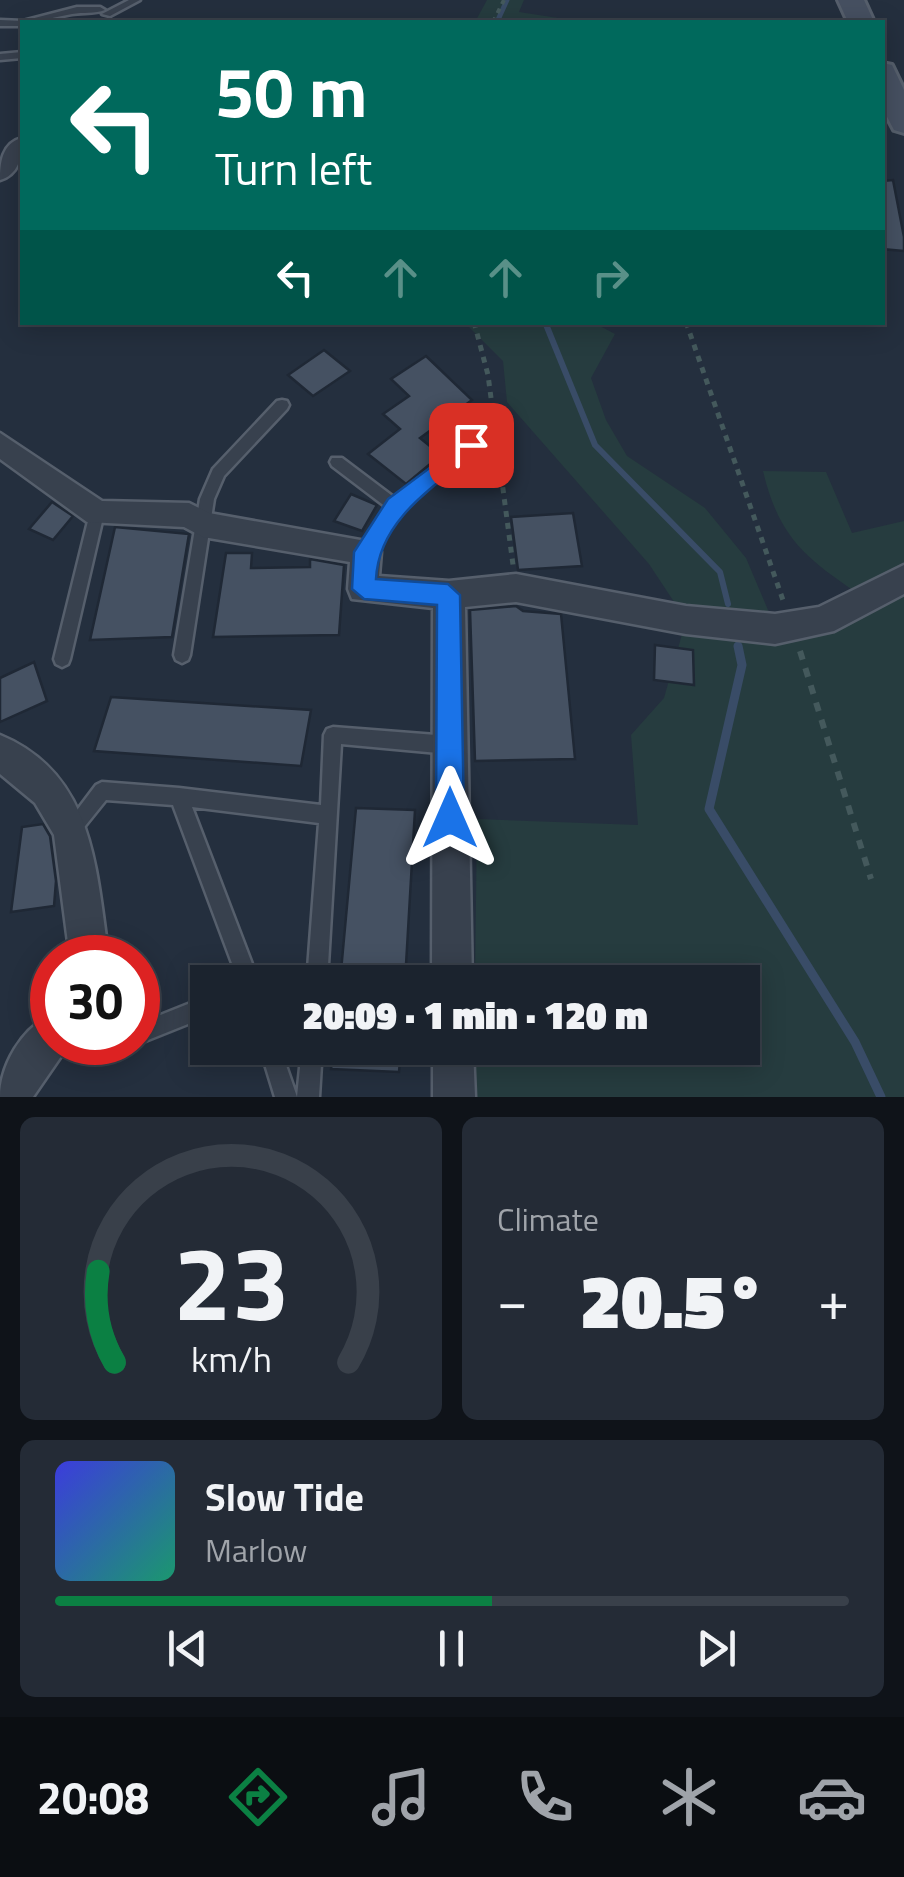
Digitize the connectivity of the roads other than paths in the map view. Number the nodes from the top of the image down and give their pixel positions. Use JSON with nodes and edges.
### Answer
{"nodes":[{"id":1,"x":136,"y":0,"type":"edge"},
{"id":2,"x":104,"y":16,"type":"edge"},
{"id":3,"x":37,"y":20,"type":"edge"},
{"id":4,"x":885,"y":78,"type":"edge"},
{"id":5,"x":904,"y":124,"type":"edge"},
{"id":6,"x":20,"y":147,"type":"edge"},
{"id":7,"x":0,"y":173,"type":"edge"},
{"id":8,"x":282,"y":405,"type":"dead end"},
{"id":9,"x":470,"y":414,"type":"dead end"},
{"id":10,"x":0,"y":444,"type":"edge"},
{"id":11,"x":337,"y":462,"type":"dead end"},
{"id":12,"x":396,"y":506,"type":"junction"},
{"id":13,"x":97,"y":513,"type":"junction"},
{"id":14,"x":203,"y":524,"type":"junction"},
{"id":15,"x":366,"y":552,"type":"junction"},
{"id":16,"x":904,"y":579,"type":"edge"},
{"id":17,"x":448,"y":595,"type":"junction"},
{"id":18,"x":182,"y":656,"type":"dead end"},
{"id":19,"x":62,"y":658,"type":"dead end"},
{"id":20,"x":450,"y":745,"type":"junction"},
{"id":21,"x":0,"y":752,"type":"edge"},
{"id":22,"x":179,"y":797,"type":"junction"},
{"id":23,"x":328,"y":815,"type":"junction"},
{"id":24,"x":71,"y":830,"type":"junction"},
{"id":25,"x":87,"y":935,"type":"edge"},
{"id":26,"x":243,"y":965,"type":"edge"},
{"id":27,"x":318,"y":965,"type":"edge"},
{"id":28,"x":452,"y":965,"type":"edge"},
{"id":29,"x":190,"y":1013,"type":"edge"},
{"id":30,"x":160,"y":1025,"type":"edge"},
{"id":31,"x":31,"y":1065,"type":"edge"},
{"id":32,"x":276,"y":1065,"type":"edge"},
{"id":33,"x":311,"y":1065,"type":"edge"},
{"id":34,"x":453,"y":1065,"type":"edge"},
{"id":35,"x":8,"y":1097,"type":"edge"},
{"id":36,"x":286,"y":1097,"type":"edge"},
{"id":37,"x":308,"y":1097,"type":"edge"},
{"id":38,"x":454,"y":1097,"type":"edge"}],
"edges":[{"from":1,"to":2,"type":"lane"},
{"from":2,"to":3,"type":"lane"},
{"from":4,"to":5,"type":"street"},
{"from":6,"to":7,"type":"street"},
{"from":8,"to":14,"type":"lane"},
{"from":9,"to":12,"type":"lane"},
{"from":10,"to":13,"type":"street"},
{"from":11,"to":12,"type":"lane"},
{"from":12,"to":15,"type":"lane"},
{"from":13,"to":14,"type":"street"},
{"from":13,"to":19,"type":"lane"},
{"from":14,"to":15,"type":"street"},
{"from":14,"to":18,"type":"lane"},
{"from":15,"to":17,"type":"street"},
{"from":16,"to":17,"type":"street"},
{"from":17,"to":20,"type":"street"},
{"from":20,"to":23,"type":"lane"},
{"from":20,"to":28,"type":"street"},
{"from":21,"to":24,"type":"street"},
{"from":22,"to":23,"type":"lane"},
{"from":22,"to":24,"type":"lane"},
{"from":22,"to":26,"type":"lane"},
{"from":23,"to":27,"type":"lane"},
{"from":24,"to":25,"type":"street"},
{"from":29,"to":30,"type":"lane"},
{"from":31,"to":35,"type":"street"},
{"from":32,"to":36,"type":"lane"},
{"from":33,"to":37,"type":"lane"},
{"from":34,"to":38,"type":"street"}]}
